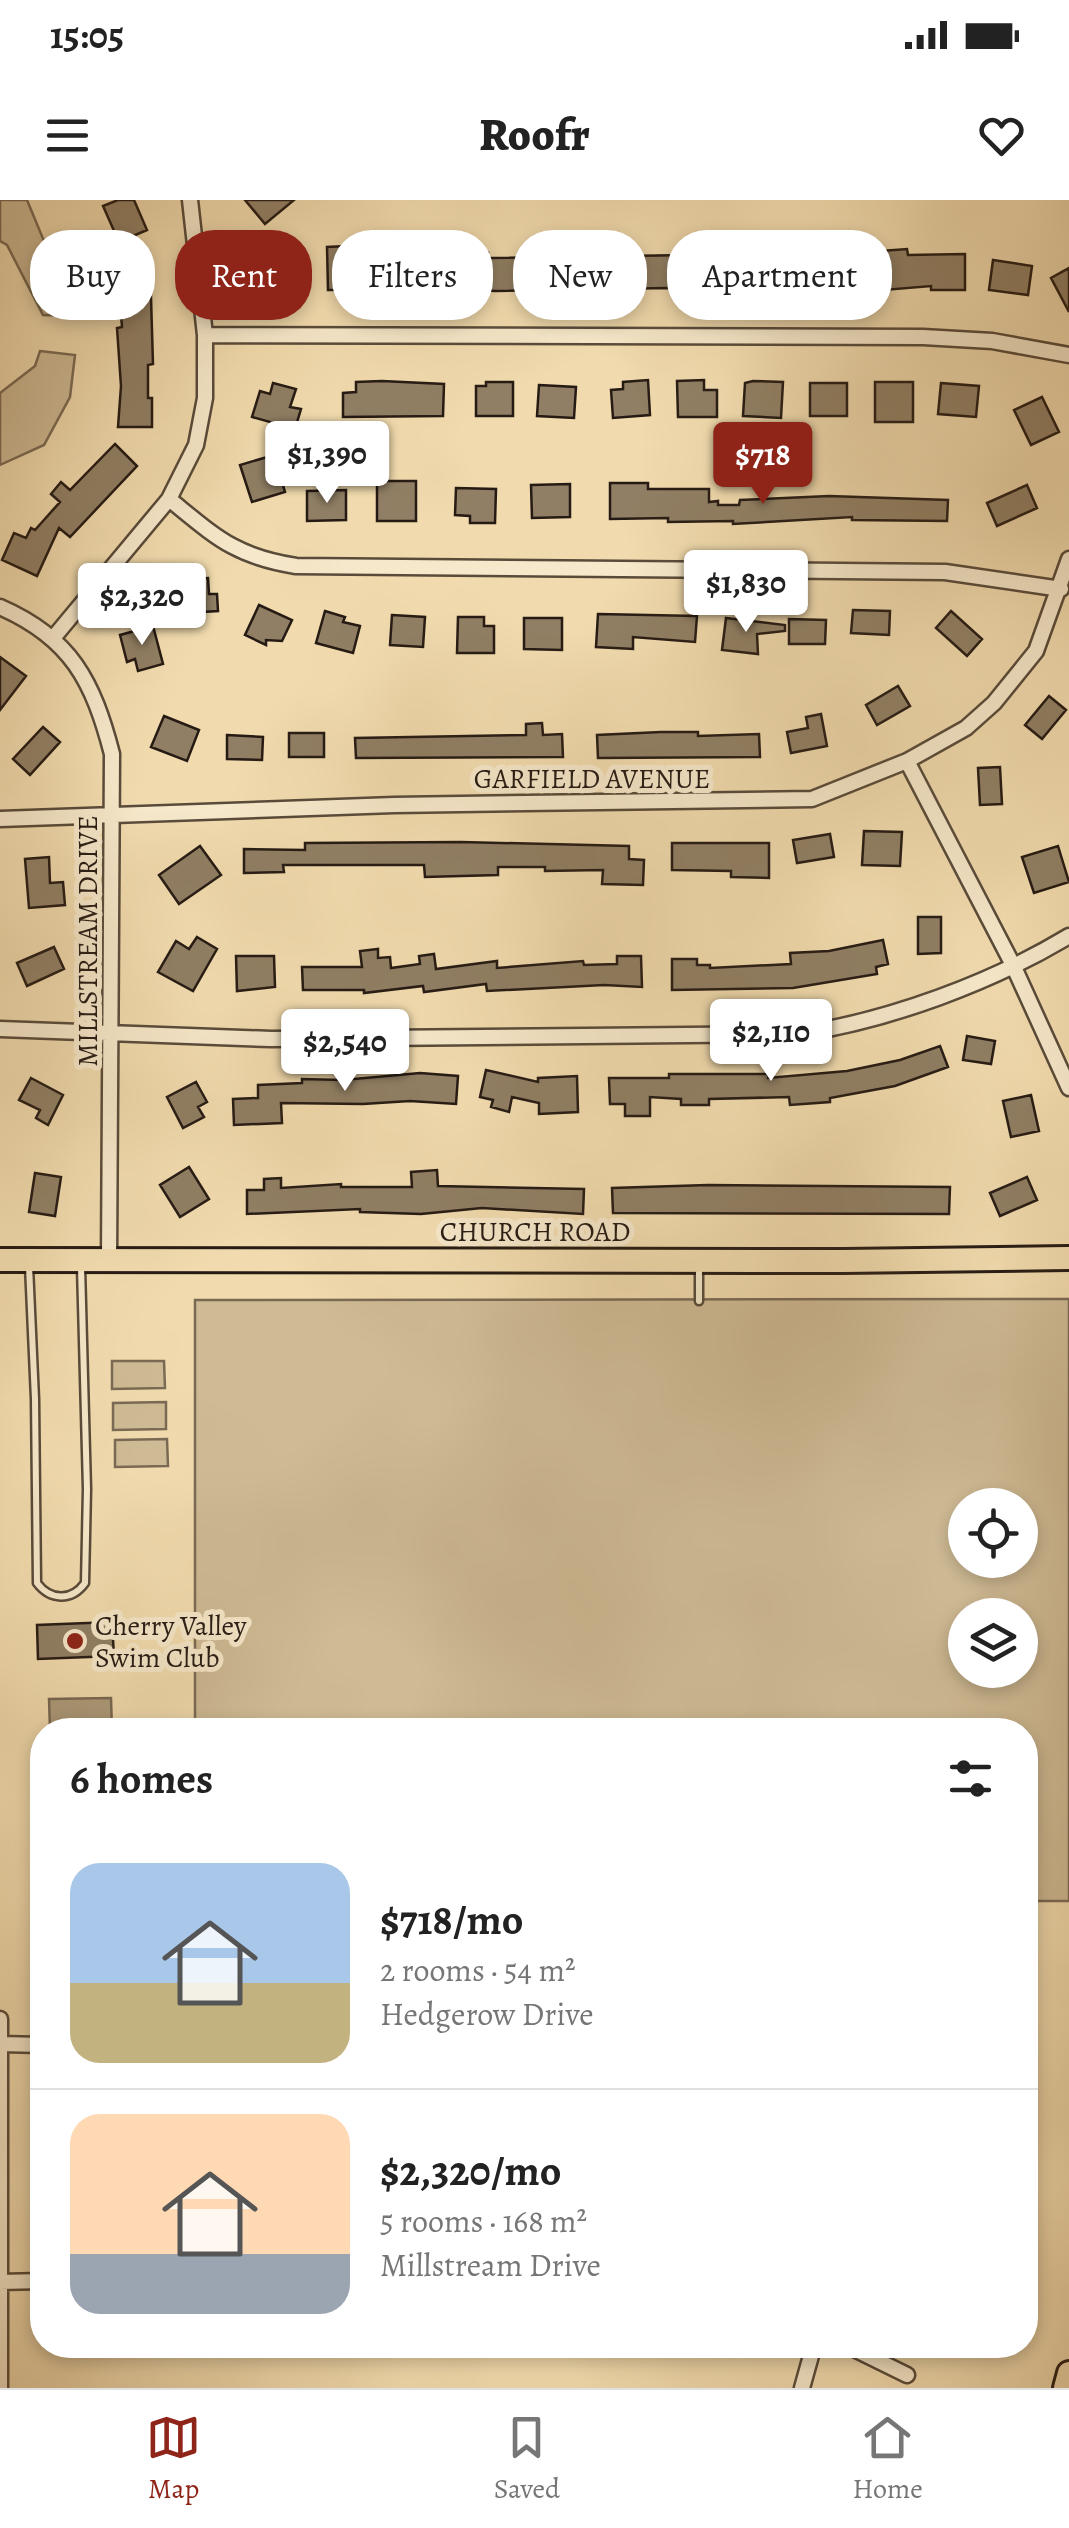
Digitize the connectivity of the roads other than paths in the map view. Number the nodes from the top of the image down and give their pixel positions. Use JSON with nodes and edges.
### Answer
{"nodes":[{"id":1,"x":190,"y":200,"type":"edge"},
{"id":2,"x":205,"y":335,"type":"junction"},
{"id":3,"x":1069,"y":356,"type":"edge"},
{"id":4,"x":169,"y":499,"type":"junction"},
{"id":5,"x":1069,"y":560,"type":"edge"},
{"id":6,"x":1060,"y":589,"type":"junction"},
{"id":7,"x":0,"y":606,"type":"edge"},
{"id":8,"x":54,"y":637,"type":"junction"},
{"id":9,"x":907,"y":762,"type":"junction"},
{"id":10,"x":113,"y":816,"type":"junction"},
{"id":11,"x":0,"y":819,"type":"edge"},
{"id":12,"x":1069,"y":936,"type":"edge"},
{"id":13,"x":1013,"y":965,"type":"junction"},
{"id":14,"x":0,"y":1030,"type":"edge"},
{"id":15,"x":111,"y":1034,"type":"junction"},
{"id":16,"x":1069,"y":1088,"type":"edge"},
{"id":17,"x":1069,"y":1258,"type":"edge"},
{"id":18,"x":0,"y":1260,"type":"edge"},
{"id":19,"x":28,"y":1260,"type":"junction"},
{"id":20,"x":81,"y":1261,"type":"junction"},
{"id":21,"x":109,"y":1261,"type":"junction"},
{"id":22,"x":699,"y":1261,"type":"junction"},
{"id":23,"x":699,"y":1301,"type":"dead end"},
{"id":24,"x":0,"y":2019,"type":"edge"},
{"id":25,"x":1,"y":2044,"type":"edge"},
{"id":26,"x":30,"y":2045,"type":"edge"},
{"id":27,"x":30,"y":2281,"type":"edge"},
{"id":28,"x":0,"y":2282,"type":"edge"},
{"id":29,"x":810,"y":2358,"type":"edge"},
{"id":30,"x":872,"y":2358,"type":"edge"},
{"id":31,"x":1069,"y":2373,"type":"edge"},
{"id":32,"x":906,"y":2375,"type":"dead end"},
{"id":33,"x":0,"y":2388,"type":"edge"},
{"id":34,"x":802,"y":2388,"type":"edge"},
{"id":35,"x":1064,"y":2388,"type":"edge"}],
"edges":[{"from":1,"to":2,"type":"street"},
{"from":2,"to":3,"type":"street"},
{"from":2,"to":4,"type":"street"},
{"from":4,"to":6,"type":"street"},
{"from":4,"to":8,"type":"street"},
{"from":5,"to":6,"type":"street","name":"GARFIELD AVENUE"},
{"from":6,"to":9,"type":"street","name":"GARFIELD AVENUE"},
{"from":7,"to":8,"type":"street"},
{"from":8,"to":10,"type":"street","name":"MILLSTREAM DRIVE"},
{"from":9,"to":10,"type":"street","name":"GARFIELD AVENUE"},
{"from":9,"to":13,"type":"street"},
{"from":10,"to":11,"type":"street","name":"GARFIELD AVENUE"},
{"from":10,"to":15,"type":"street","name":"MILLSTREAM DRIVE"},
{"from":12,"to":13,"type":"street"},
{"from":13,"to":15,"type":"street"},
{"from":13,"to":16,"type":"street"},
{"from":14,"to":15,"type":"street"},
{"from":15,"to":21,"type":"street","name":"MILLSTREAM DRIVE"},
{"from":17,"to":22,"type":"main road","name":"CHURCH ROAD"},
{"from":18,"to":19,"type":"main road","name":"CHURCH ROAD"},
{"from":19,"to":20,"type":"main road","name":"CHURCH ROAD"},
{"from":19,"to":20,"type":"lane"},
{"from":20,"to":21,"type":"main road","name":"CHURCH ROAD"},
{"from":21,"to":22,"type":"main road","name":"CHURCH ROAD"},
{"from":22,"to":23,"type":"lane"},
{"from":24,"to":25,"type":"street"},
{"from":25,"to":26,"type":"street"},
{"from":25,"to":28,"type":"street"},
{"from":27,"to":28,"type":"street"},
{"from":28,"to":33,"type":"street"},
{"from":29,"to":34,"type":"street"},
{"from":30,"to":32,"type":"street"},
{"from":31,"to":35,"type":"main road"}]}
